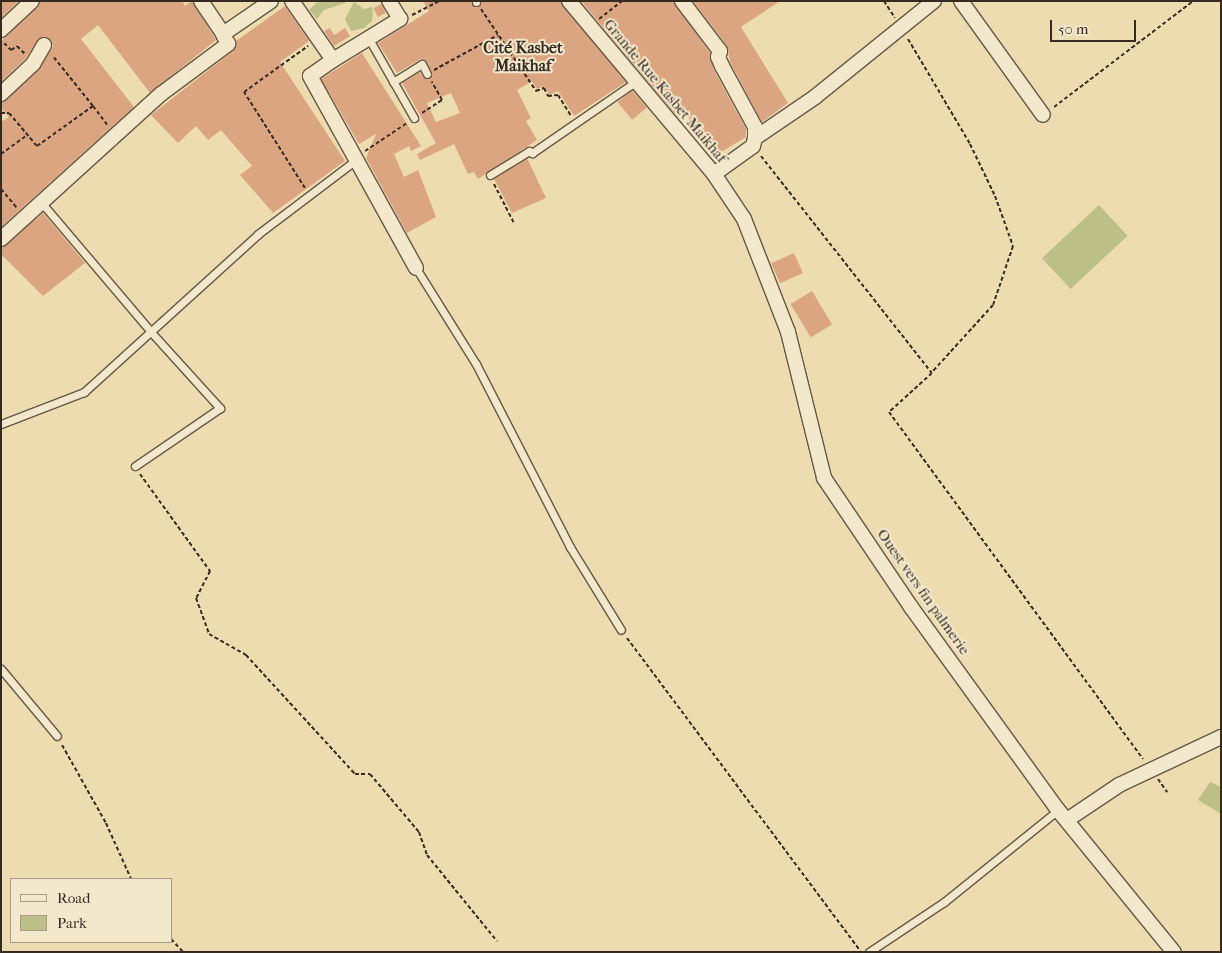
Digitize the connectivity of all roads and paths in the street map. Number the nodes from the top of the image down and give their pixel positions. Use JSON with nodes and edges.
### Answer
{"nodes":[{"id":1,"x":32,"y":1,"type":"edge"},
{"id":2,"x":201,"y":1,"type":"edge"},
{"id":3,"x":271,"y":1,"type":"edge"},
{"id":4,"x":292,"y":1,"type":"edge"},
{"id":5,"x":389,"y":1,"type":"edge"},
{"id":6,"x":440,"y":1,"type":"edge"},
{"id":7,"x":569,"y":1,"type":"edge"},
{"id":8,"x":622,"y":1,"type":"edge"},
{"id":9,"x":682,"y":1,"type":"edge"},
{"id":10,"x":884,"y":1,"type":"edge"},
{"id":11,"x":934,"y":1,"type":"edge"},
{"id":12,"x":961,"y":1,"type":"edge"},
{"id":13,"x":1193,"y":1,"type":"edge"},
{"id":14,"x":476,"y":2,"type":"edge"},
{"id":15,"x":400,"y":19,"type":"junction"},
{"id":16,"x":589,"y":26,"type":"junction"},
{"id":17,"x":900,"y":27,"type":"junction"},
{"id":18,"x":1,"y":30,"type":"edge"},
{"id":19,"x":223,"y":34,"type":"junction"},
{"id":20,"x":498,"y":35,"type":"junction"},
{"id":21,"x":1,"y":39,"type":"edge"},
{"id":22,"x":318,"y":39,"type":"junction"},
{"id":23,"x":369,"y":39,"type":"junction"},
{"id":24,"x":40,"y":51,"type":"junction"},
{"id":25,"x":333,"y":60,"type":"junction"},
{"id":26,"x":427,"y":74,"type":"junction"},
{"id":27,"x":392,"y":82,"type":"junction"},
{"id":28,"x":635,"y":82,"type":"junction"},
{"id":29,"x":1,"y":94,"type":"edge"},
{"id":30,"x":93,"y":106,"type":"junction"},
{"id":31,"x":1,"y":113,"type":"edge"},
{"id":32,"x":1043,"y":115,"type":"joint"},
{"id":33,"x":414,"y":118,"type":"junction"},
{"id":34,"x":576,"y":123,"type":"junction"},
{"id":35,"x":117,"y":132,"type":"junction"},
{"id":36,"x":28,"y":134,"type":"junction"},
{"id":37,"x":754,"y":142,"type":"junction"},
{"id":38,"x":1,"y":154,"type":"edge"},
{"id":39,"x":357,"y":156,"type":"junction"},
{"id":40,"x":714,"y":174,"type":"junction"},
{"id":41,"x":490,"y":175,"type":"joint"},
{"id":42,"x":1,"y":189,"type":"edge"},
{"id":43,"x":308,"y":193,"type":"junction"},
{"id":44,"x":40,"y":201,"type":"junction"},
{"id":45,"x":734,"y":204,"type":"joint"},
{"id":46,"x":24,"y":215,"type":"junction"},
{"id":47,"x":514,"y":222,"type":"dead end"},
{"id":48,"x":1,"y":239,"type":"edge"},
{"id":49,"x":416,"y":268,"type":"joint"},
{"id":50,"x":150,"y":332,"type":"junction"},
{"id":51,"x":932,"y":372,"type":"junction"},
{"id":52,"x":1,"y":424,"type":"edge"},
{"id":53,"x":135,"y":466,"type":"joint"},
{"id":54,"x":621,"y":630,"type":"joint"},
{"id":55,"x":1,"y":669,"type":"edge"},
{"id":56,"x":57,"y":736,"type":"joint"},
{"id":57,"x":1221,"y":737,"type":"edge"},
{"id":58,"x":1150,"y":770,"type":"junction"},
{"id":59,"x":1167,"y":792,"type":"dead end"},
{"id":60,"x":1062,"y":815,"type":"junction"},
{"id":61,"x":131,"y":878,"type":"edge"},
{"id":62,"x":172,"y":940,"type":"edge"},
{"id":63,"x":497,"y":940,"type":"dead end"},
{"id":64,"x":183,"y":952,"type":"edge"},
{"id":65,"x":860,"y":952,"type":"edge"},
{"id":66,"x":869,"y":952,"type":"edge"},
{"id":67,"x":1174,"y":952,"type":"edge"}],
"edges":[{"from":1,"to":18,"type":"street"},
{"from":2,"to":19,"type":"street"},
{"from":3,"to":19,"type":"street"},
{"from":4,"to":22,"type":"street"},
{"from":5,"to":15,"type":"street"},
{"from":6,"to":15,"type":"path"},
{"from":7,"to":16,"type":"street","name":"Grande Rue Kasbet Maikhaf"},
{"from":8,"to":16,"type":"path"},
{"from":9,"to":37,"type":"street"},
{"from":10,"to":17,"type":"path"},
{"from":11,"to":17,"type":"street"},
{"from":12,"to":32,"type":"street"},
{"from":13,"to":32,"type":"path"},
{"from":14,"to":20,"type":"path"},
{"from":15,"to":23,"type":"street"},
{"from":16,"to":28,"type":"street","name":"Grande Rue Kasbet Maikhaf"},
{"from":17,"to":37,"type":"street"},
{"from":17,"to":51,"type":"path"},
{"from":19,"to":35,"type":"street"},
{"from":20,"to":26,"type":"path"},
{"from":20,"to":34,"type":"path"},
{"from":21,"to":24,"type":"path"},
{"from":22,"to":25,"type":"street"},
{"from":22,"to":43,"type":"path"},
{"from":23,"to":25,"type":"street"},
{"from":23,"to":27,"type":"lane"},
{"from":24,"to":29,"type":"street"},
{"from":24,"to":30,"type":"path"},
{"from":25,"to":39,"type":"street"},
{"from":26,"to":27,"type":"lane"},
{"from":26,"to":33,"type":"path"},
{"from":27,"to":33,"type":"lane"},
{"from":28,"to":34,"type":"lane"},
{"from":28,"to":40,"type":"street","name":"Grande Rue Kasbet Maikhaf"},
{"from":30,"to":35,"type":"path"},
{"from":30,"to":36,"type":"path"},
{"from":31,"to":36,"type":"path"},
{"from":33,"to":39,"type":"path"},
{"from":34,"to":41,"type":"lane"},
{"from":35,"to":44,"type":"street"},
{"from":36,"to":38,"type":"path"},
{"from":37,"to":40,"type":"street"},
{"from":37,"to":51,"type":"path"},
{"from":39,"to":43,"type":"lane"},
{"from":39,"to":49,"type":"street"},
{"from":40,"to":45,"type":"street","name":"Grande Rue Kasbet Maikhaf"},
{"from":41,"to":47,"type":"path"},
{"from":42,"to":46,"type":"path"},
{"from":43,"to":50,"type":"lane"},
{"from":44,"to":46,"type":"street"},
{"from":44,"to":50,"type":"lane"},
{"from":45,"to":60,"type":"street","name":"Ouest vers fin palmerie"},
{"from":46,"to":48,"type":"street"},
{"from":49,"to":54,"type":"lane"},
{"from":50,"to":52,"type":"lane"},
{"from":50,"to":53,"type":"lane"},
{"from":51,"to":58,"type":"path"},
{"from":53,"to":63,"type":"path"},
{"from":54,"to":65,"type":"path"},
{"from":55,"to":56,"type":"lane"},
{"from":56,"to":61,"type":"path"},
{"from":57,"to":58,"type":"street"},
{"from":58,"to":59,"type":"path"},
{"from":58,"to":60,"type":"street"},
{"from":60,"to":66,"type":"lane"},
{"from":60,"to":67,"type":"street","name":"Ouest vers fin palmerie"},
{"from":62,"to":64,"type":"path"}]}
